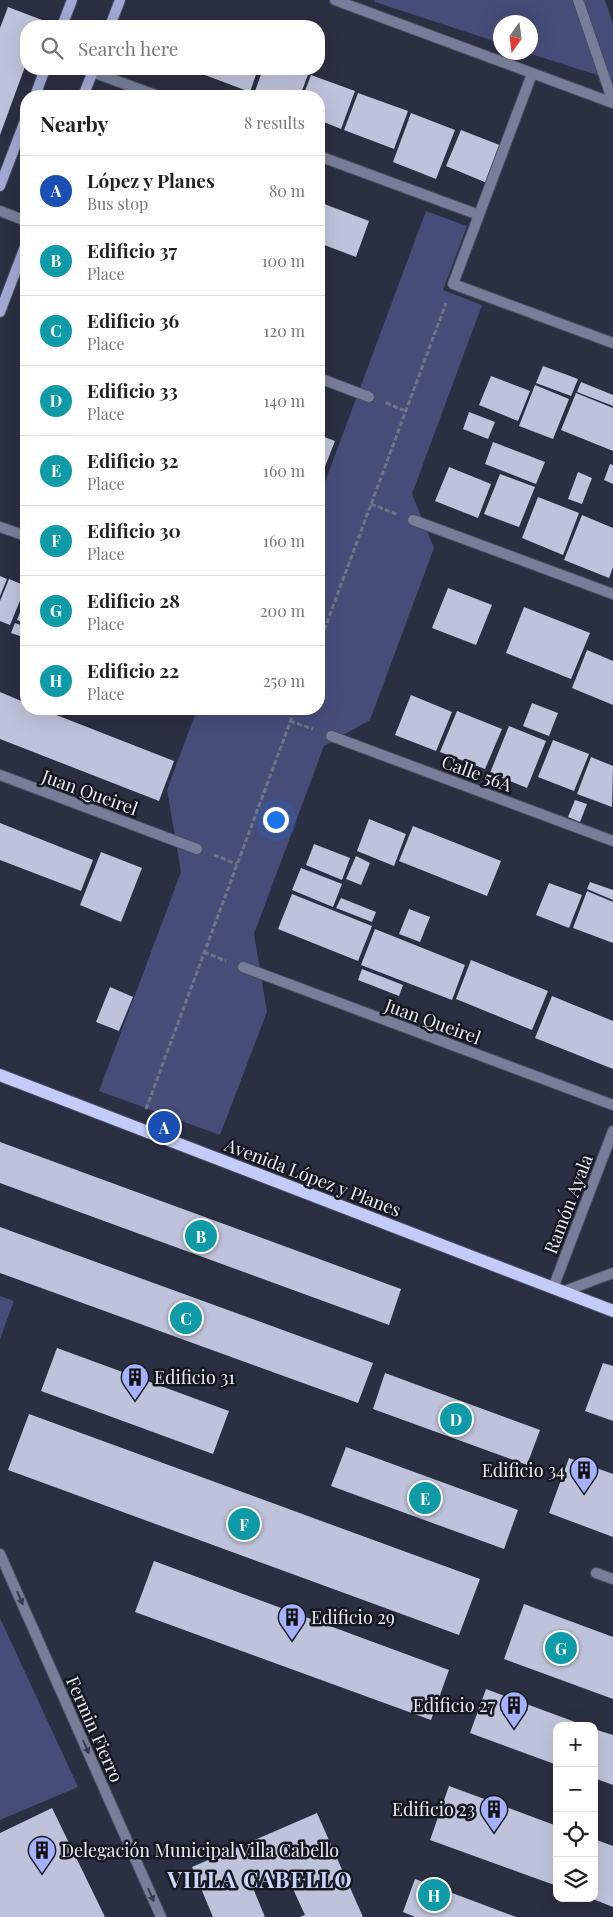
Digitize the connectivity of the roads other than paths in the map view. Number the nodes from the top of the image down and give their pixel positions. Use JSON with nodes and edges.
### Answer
{"nodes":[{"id":1,"x":72,"y":0,"type":"edge"},
{"id":2,"x":120,"y":0,"type":"edge"},
{"id":3,"x":335,"y":0,"type":"edge"},
{"id":4,"x":578,"y":0,"type":"edge"},
{"id":5,"x":349,"y":3,"type":"edge"},
{"id":6,"x":64,"y":20,"type":"edge"},
{"id":7,"x":112,"y":20,"type":"edge"},
{"id":8,"x":532,"y":74,"type":"junction"},
{"id":9,"x":43,"y":75,"type":"edge"},
{"id":10,"x":89,"y":75,"type":"edge"},
{"id":11,"x":103,"y":75,"type":"edge"},
{"id":12,"x":36,"y":90,"type":"edge"},
{"id":13,"x":85,"y":90,"type":"edge"},
{"id":14,"x":142,"y":90,"type":"edge"},
{"id":15,"x":613,"y":103,"type":"edge"},
{"id":16,"x":20,"y":134,"type":"edge"},
{"id":17,"x":325,"y":158,"type":"edge"},
{"id":18,"x":0,"y":186,"type":"edge"},
{"id":19,"x":0,"y":211,"type":"edge"},
{"id":20,"x":479,"y":216,"type":"junction"},
{"id":21,"x":20,"y":219,"type":"edge"},
{"id":22,"x":20,"y":272,"type":"edge"},
{"id":23,"x":0,"y":312,"type":"edge"},
{"id":24,"x":613,"y":343,"type":"edge"},
{"id":25,"x":325,"y":380,"type":"edge"},
{"id":26,"x":369,"y":397,"type":"dead end"},
{"id":27,"x":413,"y":520,"type":"road end"},
{"id":28,"x":0,"y":527,"type":"edge"},
{"id":29,"x":20,"y":534,"type":"edge"},
{"id":30,"x":613,"y":594,"type":"edge"},
{"id":31,"x":330,"y":736,"type":"road end"},
{"id":32,"x":0,"y":775,"type":"edge"},
{"id":33,"x":613,"y":841,"type":"edge"},
{"id":34,"x":197,"y":849,"type":"dead end"},
{"id":35,"x":243,"y":967,"type":"dead end"},
{"id":36,"x":0,"y":1075,"type":"edge"},
{"id":37,"x":613,"y":1105,"type":"edge"},
{"id":38,"x":613,"y":1131,"type":"edge"},
{"id":39,"x":613,"y":1273,"type":"edge"},
{"id":40,"x":557,"y":1290,"type":"junction"},
{"id":41,"x":613,"y":1312,"type":"edge"},
{"id":42,"x":0,"y":1554,"type":"edge"},
{"id":43,"x":596,"y":1573,"type":"dead end"},
{"id":44,"x":613,"y":1579,"type":"edge"},
{"id":45,"x":161,"y":1917,"type":"edge"}],
"edges":[{"from":1,"to":6,"type":"main road"},
{"from":2,"to":7,"type":"main road"},
{"from":3,"to":5,"type":"street"},
{"from":4,"to":15,"type":"street"},
{"from":5,"to":8,"type":"street"},
{"from":8,"to":15,"type":"street"},
{"from":8,"to":20,"type":"street"},
{"from":9,"to":12,"type":"main road"},
{"from":10,"to":13,"type":"main road"},
{"from":11,"to":14,"type":"street"},
{"from":16,"to":18,"type":"main road"},
{"from":17,"to":20,"type":"street"},
{"from":19,"to":21,"type":"street"},
{"from":20,"to":24,"type":"street"},
{"from":22,"to":23,"type":"main road"},
{"from":25,"to":26,"type":"street"},
{"from":27,"to":30,"type":"street"},
{"from":28,"to":29,"type":"street"},
{"from":31,"to":33,"type":"street","name":"Calle 56A"},
{"from":32,"to":34,"type":"street","name":"Juan Queirel"},
{"from":35,"to":37,"type":"street","name":"Juan Queirel"},
{"from":36,"to":40,"type":"main road","name":"Avenida López y Planes"},
{"from":38,"to":40,"type":"street","name":"Ramón Ayala"},
{"from":39,"to":40,"type":"street"},
{"from":40,"to":41,"type":"main road","name":"Avenida López y Planes"},
{"from":42,"to":45,"type":"street","name":"Fermin Fierro","one_way":true},
{"from":43,"to":44,"type":"street"}]}
